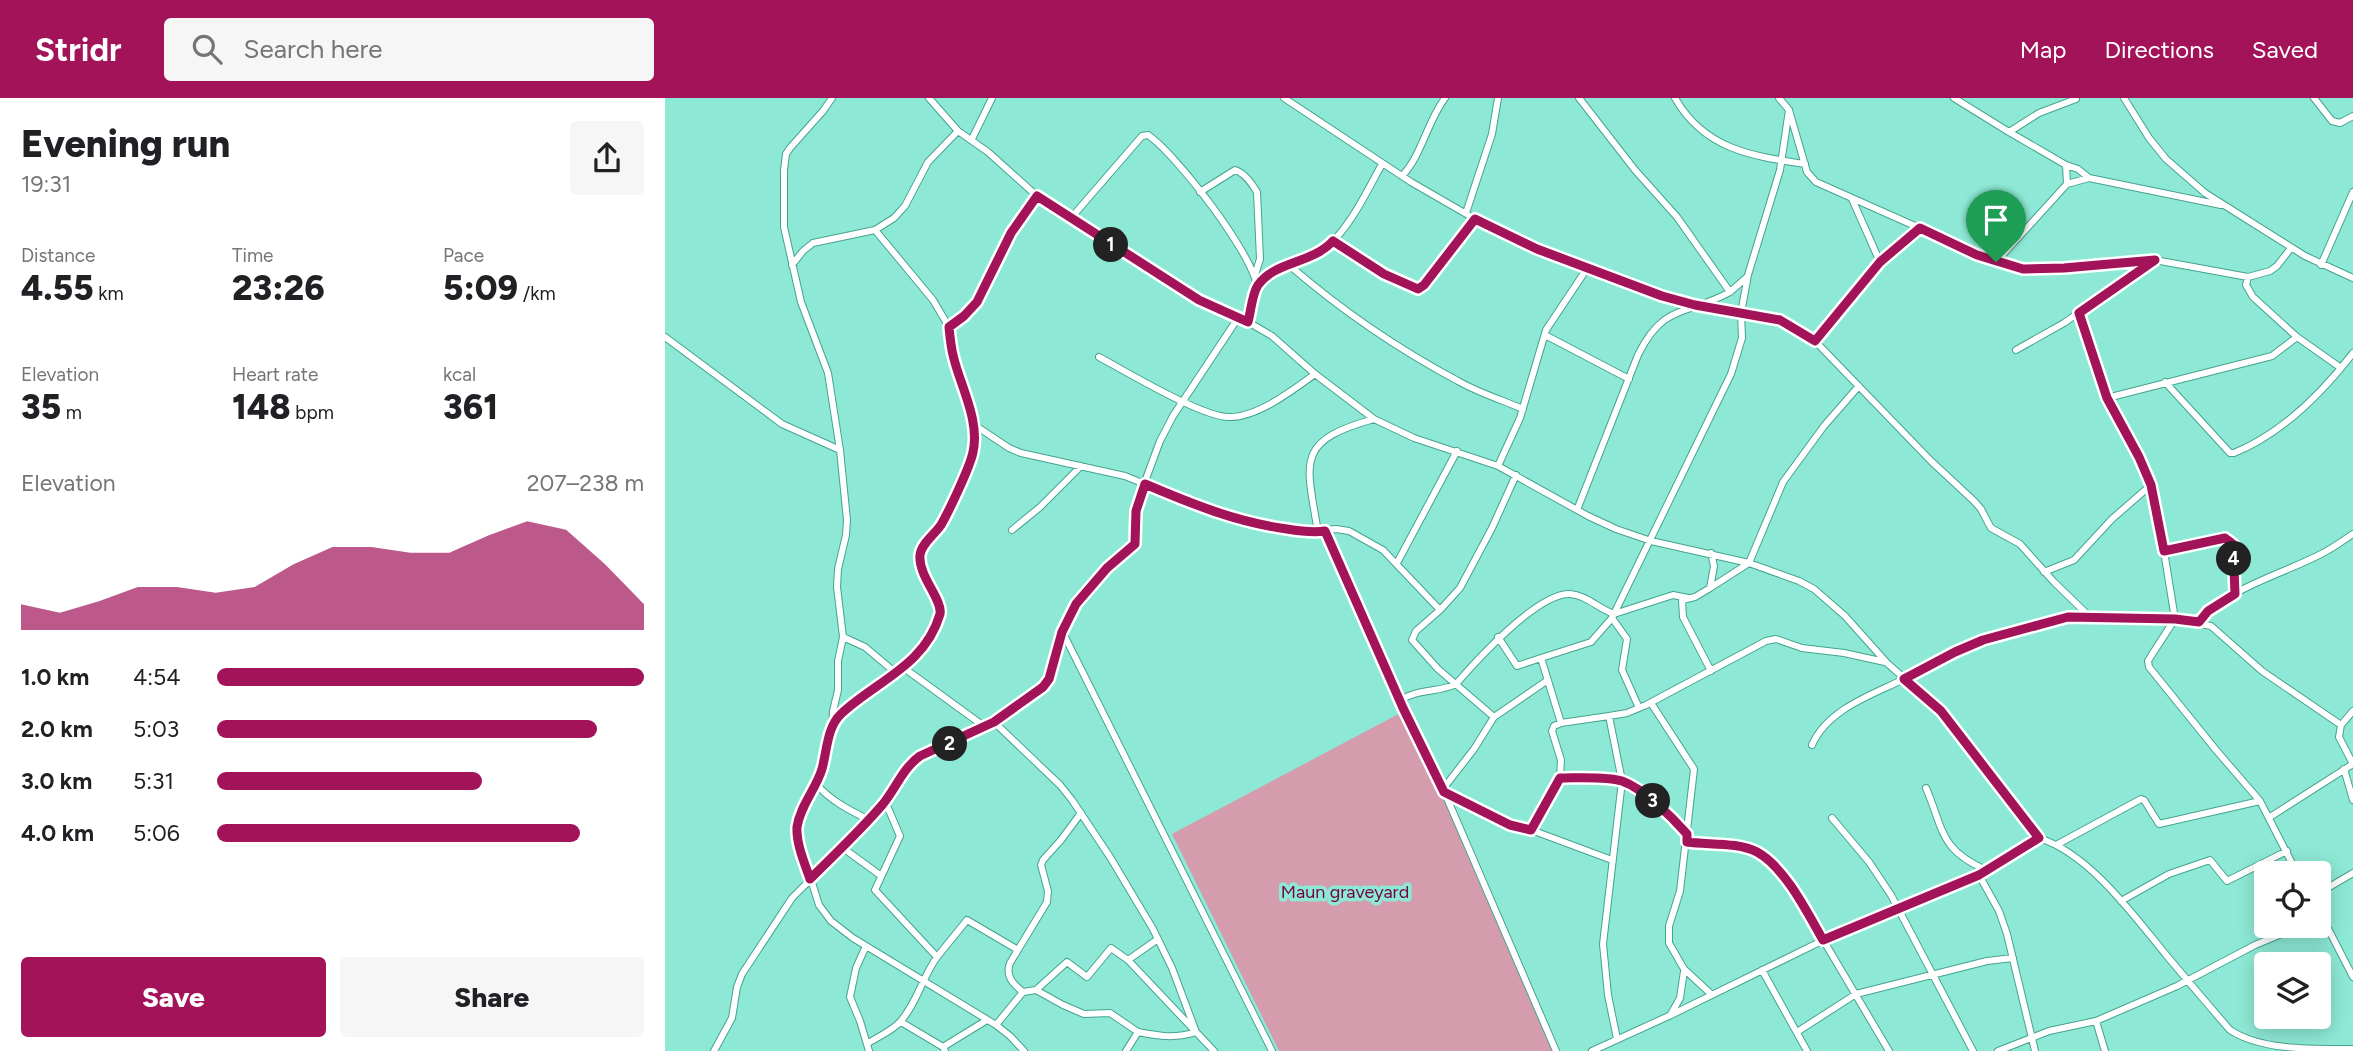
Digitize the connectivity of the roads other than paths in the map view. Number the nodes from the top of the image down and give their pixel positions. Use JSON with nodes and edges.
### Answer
{"nodes":[{"id":1,"x":832,"y":98,"type":"edge"},
{"id":2,"x":929,"y":98,"type":"edge"},
{"id":3,"x":992,"y":98,"type":"edge"},
{"id":4,"x":1284,"y":98,"type":"edge"},
{"id":5,"x":1303,"y":98,"type":"edge"},
{"id":6,"x":1445,"y":98,"type":"edge"},
{"id":7,"x":1498,"y":98,"type":"edge"},
{"id":8,"x":1579,"y":98,"type":"edge"},
{"id":9,"x":1675,"y":98,"type":"edge"},
{"id":10,"x":1779,"y":98,"type":"edge"},
{"id":11,"x":1954,"y":98,"type":"edge"},
{"id":12,"x":2076,"y":98,"type":"edge"},
{"id":13,"x":2124,"y":98,"type":"edge"},
{"id":14,"x":2314,"y":98,"type":"edge"},
{"id":15,"x":1298,"y":107,"type":"junction"},
{"id":16,"x":1789,"y":110,"type":"junction"},
{"id":17,"x":2351,"y":120,"type":"edge"},
{"id":18,"x":958,"y":131,"type":"junction"},
{"id":19,"x":2009,"y":132,"type":"junction"},
{"id":20,"x":972,"y":139,"type":"junction"},
{"id":21,"x":1782,"y":161,"type":"junction"},
{"id":22,"x":1382,"y":164,"type":"junction"},
{"id":23,"x":1805,"y":164,"type":"junction"},
{"id":24,"x":2066,"y":165,"type":"junction"},
{"id":25,"x":1402,"y":176,"type":"junction"},
{"id":26,"x":2089,"y":178,"type":"junction"},
{"id":27,"x":2067,"y":184,"type":"junction"},
{"id":28,"x":1201,"y":192,"type":"junction"},
{"id":29,"x":2353,"y":192,"type":"edge"},
{"id":30,"x":1037,"y":196,"type":"junction"},
{"id":31,"x":1852,"y":199,"type":"junction"},
{"id":32,"x":2221,"y":205,"type":"junction"},
{"id":33,"x":1466,"y":213,"type":"junction"},
{"id":34,"x":1071,"y":218,"type":"junction"},
{"id":35,"x":1475,"y":219,"type":"junction"},
{"id":36,"x":1920,"y":228,"type":"junction"},
{"id":37,"x":876,"y":230,"type":"junction"},
{"id":38,"x":1333,"y":241,"type":"junction"},
{"id":39,"x":2291,"y":248,"type":"junction"},
{"id":40,"x":2155,"y":260,"type":"junction"},
{"id":41,"x":1880,"y":262,"type":"junction"},
{"id":42,"x":1996,"y":262,"type":"junction"},
{"id":43,"x":792,"y":265,"type":"junction"},
{"id":44,"x":1289,"y":265,"type":"junction"},
{"id":45,"x":2321,"y":265,"type":"junction"},
{"id":46,"x":1588,"y":267,"type":"junction"},
{"id":47,"x":1255,"y":275,"type":"junction"},
{"id":48,"x":1748,"y":275,"type":"junction"},
{"id":49,"x":2248,"y":277,"type":"junction"},
{"id":50,"x":2353,"y":278,"type":"edge"},
{"id":51,"x":1257,"y":286,"type":"junction"},
{"id":52,"x":1730,"y":292,"type":"junction"},
{"id":53,"x":1695,"y":305,"type":"junction"},
{"id":54,"x":1741,"y":313,"type":"junction"},
{"id":55,"x":2079,"y":313,"type":"junction"},
{"id":56,"x":1238,"y":318,"type":"junction"},
{"id":57,"x":1248,"y":322,"type":"junction"},
{"id":58,"x":949,"y":327,"type":"junction"},
{"id":59,"x":1545,"y":335,"type":"junction"},
{"id":60,"x":665,"y":337,"type":"edge"},
{"id":61,"x":2297,"y":337,"type":"junction"},
{"id":62,"x":1815,"y":341,"type":"junction"},
{"id":63,"x":2016,"y":350,"type":"dead end"},
{"id":64,"x":2353,"y":353,"type":"edge"},
{"id":65,"x":1098,"y":357,"type":"dead end"},
{"id":66,"x":2341,"y":369,"type":"junction"},
{"id":67,"x":1315,"y":374,"type":"junction"},
{"id":68,"x":1629,"y":379,"type":"junction"},
{"id":69,"x":2165,"y":382,"type":"junction"},
{"id":70,"x":1858,"y":387,"type":"junction"},
{"id":71,"x":2107,"y":398,"type":"junction"},
{"id":72,"x":1183,"y":401,"type":"junction"},
{"id":73,"x":1523,"y":409,"type":"junction"},
{"id":74,"x":1374,"y":419,"type":"junction"},
{"id":75,"x":973,"y":424,"type":"junction"},
{"id":76,"x":840,"y":450,"type":"junction"},
{"id":77,"x":1457,"y":451,"type":"junction"},
{"id":78,"x":1081,"y":466,"type":"junction"},
{"id":79,"x":1498,"y":466,"type":"junction"},
{"id":80,"x":1516,"y":475,"type":"junction"},
{"id":81,"x":1145,"y":484,"type":"junction"},
{"id":82,"x":2151,"y":485,"type":"junction"},
{"id":83,"x":1577,"y":510,"type":"junction"},
{"id":84,"x":1012,"y":530,"type":"dead end"},
{"id":85,"x":1322,"y":531,"type":"junction"},
{"id":86,"x":2353,"y":534,"type":"edge"},
{"id":87,"x":1651,"y":541,"type":"junction"},
{"id":88,"x":2164,"y":551,"type":"junction"},
{"id":89,"x":1711,"y":552,"type":"junction"},
{"id":90,"x":1749,"y":562,"type":"junction"},
{"id":91,"x":1397,"y":563,"type":"junction"},
{"id":92,"x":2044,"y":572,"type":"junction"},
{"id":93,"x":1710,"y":588,"type":"junction"},
{"id":94,"x":2235,"y":594,"type":"junction"},
{"id":95,"x":1688,"y":598,"type":"junction"},
{"id":96,"x":1440,"y":610,"type":"junction"},
{"id":97,"x":1613,"y":616,"type":"junction"},
{"id":98,"x":2089,"y":616,"type":"junction"},
{"id":99,"x":2175,"y":619,"type":"junction"},
{"id":100,"x":2199,"y":622,"type":"junction"},
{"id":101,"x":1062,"y":632,"type":"junction"},
{"id":102,"x":843,"y":637,"type":"junction"},
{"id":103,"x":1498,"y":637,"type":"junction"},
{"id":104,"x":1541,"y":658,"type":"junction"},
{"id":105,"x":1887,"y":663,"type":"junction"},
{"id":106,"x":904,"y":668,"type":"junction"},
{"id":107,"x":1711,"y":671,"type":"junction"},
{"id":108,"x":897,"y":674,"type":"junction"},
{"id":109,"x":1904,"y":679,"type":"junction"},
{"id":110,"x":1548,"y":680,"type":"junction"},
{"id":111,"x":1456,"y":684,"type":"junction"},
{"id":112,"x":1400,"y":700,"type":"junction"},
{"id":113,"x":1651,"y":703,"type":"junction"},
{"id":114,"x":1639,"y":708,"type":"junction"},
{"id":115,"x":2353,"y":711,"type":"edge"},
{"id":116,"x":1609,"y":716,"type":"junction"},
{"id":117,"x":1494,"y":717,"type":"junction"},
{"id":118,"x":994,"y":722,"type":"junction"},
{"id":119,"x":833,"y":723,"type":"junction"},
{"id":120,"x":1561,"y":723,"type":"junction"},
{"id":121,"x":2341,"y":725,"type":"junction"},
{"id":122,"x":985,"y":727,"type":"junction"},
{"id":123,"x":1812,"y":745,"type":"dead end"},
{"id":124,"x":2353,"y":764,"type":"edge"},
{"id":125,"x":2344,"y":769,"type":"junction"},
{"id":126,"x":1560,"y":778,"type":"junction"},
{"id":127,"x":1622,"y":781,"type":"junction"},
{"id":128,"x":816,"y":784,"type":"junction"},
{"id":129,"x":1926,"y":788,"type":"dead end"},
{"id":130,"x":1443,"y":791,"type":"junction"},
{"id":131,"x":2353,"y":800,"type":"edge"},
{"id":132,"x":885,"y":801,"type":"junction"},
{"id":133,"x":2260,"y":801,"type":"junction"},
{"id":134,"x":1081,"y":813,"type":"junction"},
{"id":135,"x":2270,"y":817,"type":"junction"},
{"id":136,"x":1832,"y":818,"type":"dead end"},
{"id":137,"x":869,"y":820,"type":"junction"},
{"id":138,"x":1531,"y":830,"type":"junction"},
{"id":139,"x":1687,"y":838,"type":"junction"},
{"id":140,"x":2039,"y":838,"type":"junction"},
{"id":141,"x":2058,"y":844,"type":"junction"},
{"id":142,"x":843,"y":848,"type":"junction"},
{"id":143,"x":2287,"y":851,"type":"junction"},
{"id":144,"x":1612,"y":860,"type":"junction"},
{"id":145,"x":2292,"y":861,"type":"edge"},
{"id":146,"x":1986,"y":870,"type":"junction"},
{"id":147,"x":2353,"y":873,"type":"edge"},
{"id":148,"x":880,"y":875,"type":"junction"},
{"id":149,"x":1979,"y":875,"type":"junction"},
{"id":150,"x":810,"y":879,"type":"junction"},
{"id":151,"x":2331,"y":886,"type":"edge"},
{"id":152,"x":2121,"y":901,"type":"junction"},
{"id":153,"x":1898,"y":907,"type":"junction"},
{"id":154,"x":2331,"y":936,"type":"edge"},
{"id":155,"x":2272,"y":938,"type":"edge"},
{"id":156,"x":1158,"y":939,"type":"junction"},
{"id":157,"x":1823,"y":940,"type":"junction"},
{"id":158,"x":866,"y":946,"type":"junction"},
{"id":159,"x":1018,"y":950,"type":"junction"},
{"id":160,"x":937,"y":957,"type":"junction"},
{"id":161,"x":2013,"y":958,"type":"junction"},
{"id":162,"x":1128,"y":960,"type":"junction"},
{"id":163,"x":1684,"y":970,"type":"junction"},
{"id":164,"x":1762,"y":970,"type":"junction"},
{"id":165,"x":1934,"y":975,"type":"junction"},
{"id":166,"x":2353,"y":977,"type":"edge"},
{"id":167,"x":923,"y":979,"type":"junction"},
{"id":168,"x":2187,"y":980,"type":"junction"},
{"id":169,"x":1036,"y":990,"type":"junction"},
{"id":170,"x":1023,"y":992,"type":"junction"},
{"id":171,"x":1711,"y":994,"type":"junction"},
{"id":172,"x":1856,"y":994,"type":"junction"},
{"id":173,"x":1671,"y":1015,"type":"junction"},
{"id":174,"x":987,"y":1020,"type":"junction"},
{"id":175,"x":2096,"y":1021,"type":"junction"},
{"id":176,"x":901,"y":1022,"type":"junction"},
{"id":177,"x":996,"y":1025,"type":"junction"},
{"id":178,"x":1139,"y":1032,"type":"junction"},
{"id":179,"x":1196,"y":1032,"type":"junction"},
{"id":180,"x":1797,"y":1032,"type":"junction"},
{"id":181,"x":2032,"y":1037,"type":"junction"},
{"id":182,"x":1617,"y":1039,"type":"junction"},
{"id":183,"x":868,"y":1048,"type":"edge"},
{"id":184,"x":944,"y":1049,"type":"edge"},
{"id":185,"x":2353,"y":1049,"type":"edge"},
{"id":186,"x":714,"y":1051,"type":"edge"},
{"id":187,"x":1024,"y":1051,"type":"edge"},
{"id":188,"x":1126,"y":1051,"type":"edge"},
{"id":189,"x":1214,"y":1051,"type":"edge"},
{"id":190,"x":1272,"y":1051,"type":"edge"},
{"id":191,"x":1556,"y":1051,"type":"edge"},
{"id":192,"x":1592,"y":1051,"type":"edge"},
{"id":193,"x":1807,"y":1051,"type":"edge"},
{"id":194,"x":1889,"y":1051,"type":"edge"},
{"id":195,"x":1973,"y":1051,"type":"edge"},
{"id":196,"x":1998,"y":1051,"type":"edge"},
{"id":197,"x":2035,"y":1051,"type":"edge"},
{"id":198,"x":2105,"y":1051,"type":"edge"}],
"edges":[{"from":1,"to":43,"type":"street"},
{"from":2,"to":18,"type":"street"},
{"from":3,"to":20,"type":"street"},
{"from":4,"to":15,"type":"street"},
{"from":5,"to":15,"type":"street"},
{"from":6,"to":25,"type":"street"},
{"from":7,"to":33,"type":"street"},
{"from":8,"to":52,"type":"street"},
{"from":9,"to":21,"type":"street"},
{"from":10,"to":16,"type":"street"},
{"from":11,"to":19,"type":"street"},
{"from":12,"to":19,"type":"street"},
{"from":13,"to":32,"type":"street"},
{"from":14,"to":17,"type":"street"},
{"from":15,"to":22,"type":"street"},
{"from":16,"to":21,"type":"street"},
{"from":16,"to":23,"type":"street"},
{"from":18,"to":20,"type":"street"},
{"from":18,"to":37,"type":"street"},
{"from":19,"to":24,"type":"street"},
{"from":20,"to":30,"type":"street"},
{"from":21,"to":23,"type":"street"},
{"from":21,"to":48,"type":"street"},
{"from":22,"to":25,"type":"street"},
{"from":22,"to":38,"type":"street"},
{"from":23,"to":31,"type":"street"},
{"from":24,"to":26,"type":"street"},
{"from":24,"to":27,"type":"street"},
{"from":25,"to":33,"type":"street"},
{"from":26,"to":27,"type":"street"},
{"from":26,"to":32,"type":"street"},
{"from":27,"to":42,"type":"street"},
{"from":28,"to":34,"type":"street"},
{"from":28,"to":47,"type":"street"},
{"from":28,"to":47,"type":"street"},
{"from":29,"to":45,"type":"street"},
{"from":30,"to":34,"type":"street"},
{"from":30,"to":58,"type":"street"},
{"from":31,"to":36,"type":"street"},
{"from":31,"to":41,"type":"street"},
{"from":32,"to":39,"type":"street"},
{"from":33,"to":35,"type":"street"},
{"from":34,"to":56,"type":"street"},
{"from":35,"to":38,"type":"street"},
{"from":35,"to":46,"type":"street"},
{"from":36,"to":41,"type":"street"},
{"from":36,"to":42,"type":"street"},
{"from":37,"to":43,"type":"street"},
{"from":37,"to":58,"type":"street"},
{"from":38,"to":44,"type":"street"},
{"from":39,"to":45,"type":"street"},
{"from":39,"to":49,"type":"street"},
{"from":40,"to":42,"type":"street"},
{"from":40,"to":49,"type":"street"},
{"from":40,"to":55,"type":"street"},
{"from":41,"to":62,"type":"street"},
{"from":43,"to":76,"type":"street"},
{"from":44,"to":51,"type":"street"},
{"from":44,"to":73,"type":"street"},
{"from":45,"to":50,"type":"street"},
{"from":46,"to":53,"type":"street"},
{"from":46,"to":59,"type":"street"},
{"from":47,"to":51,"type":"street"},
{"from":48,"to":52,"type":"street"},
{"from":48,"to":54,"type":"street"},
{"from":49,"to":61,"type":"street"},
{"from":51,"to":57,"type":"street"},
{"from":52,"to":53,"type":"street"},
{"from":53,"to":54,"type":"street"},
{"from":53,"to":68,"type":"street"},
{"from":54,"to":62,"type":"street"},
{"from":54,"to":87,"type":"street"},
{"from":55,"to":63,"type":"street"},
{"from":55,"to":71,"type":"street"},
{"from":56,"to":57,"type":"street"},
{"from":56,"to":72,"type":"street"},
{"from":57,"to":67,"type":"street"},
{"from":58,"to":75,"type":"street"},
{"from":59,"to":68,"type":"street"},
{"from":59,"to":73,"type":"street"},
{"from":60,"to":76,"type":"street"},
{"from":61,"to":66,"type":"street"},
{"from":61,"to":69,"type":"street"},
{"from":62,"to":70,"type":"street"},
{"from":64,"to":66,"type":"street"},
{"from":65,"to":72,"type":"street"},
{"from":66,"to":69,"type":"street"},
{"from":67,"to":72,"type":"street"},
{"from":67,"to":74,"type":"street"},
{"from":68,"to":83,"type":"street"},
{"from":69,"to":71,"type":"street"},
{"from":70,"to":90,"type":"street"},
{"from":70,"to":92,"type":"street"},
{"from":71,"to":82,"type":"street"},
{"from":72,"to":81,"type":"street"},
{"from":73,"to":79,"type":"street"},
{"from":74,"to":77,"type":"street"},
{"from":74,"to":85,"type":"street"},
{"from":75,"to":78,"type":"street"},
{"from":75,"to":106,"type":"street"},
{"from":76,"to":102,"type":"street"},
{"from":77,"to":79,"type":"street"},
{"from":77,"to":91,"type":"street"},
{"from":78,"to":81,"type":"street"},
{"from":78,"to":84,"type":"street"},
{"from":79,"to":80,"type":"street"},
{"from":80,"to":83,"type":"street"},
{"from":80,"to":96,"type":"street"},
{"from":81,"to":85,"type":"street"},
{"from":81,"to":101,"type":"street"},
{"from":82,"to":88,"type":"street"},
{"from":82,"to":92,"type":"street"},
{"from":83,"to":87,"type":"street"},
{"from":85,"to":91,"type":"street"},
{"from":85,"to":112,"type":"street"},
{"from":86,"to":94,"type":"street"},
{"from":87,"to":89,"type":"street"},
{"from":87,"to":97,"type":"street"},
{"from":88,"to":94,"type":"street"},
{"from":88,"to":99,"type":"street"},
{"from":89,"to":90,"type":"street"},
{"from":89,"to":93,"type":"street"},
{"from":90,"to":93,"type":"street"},
{"from":90,"to":105,"type":"street"},
{"from":91,"to":96,"type":"street"},
{"from":92,"to":98,"type":"street"},
{"from":93,"to":95,"type":"street"},
{"from":94,"to":100,"type":"street"},
{"from":95,"to":97,"type":"street"},
{"from":95,"to":107,"type":"street"},
{"from":96,"to":111,"type":"street"},
{"from":97,"to":103,"type":"street"},
{"from":97,"to":104,"type":"street"},
{"from":97,"to":114,"type":"street"},
{"from":98,"to":99,"type":"street"},
{"from":98,"to":109,"type":"street"},
{"from":99,"to":100,"type":"street"},
{"from":99,"to":133,"type":"street"},
{"from":100,"to":121,"type":"street"},
{"from":101,"to":118,"type":"street"},
{"from":101,"to":190,"type":"street"},
{"from":102,"to":108,"type":"street"},
{"from":102,"to":119,"type":"street"},
{"from":103,"to":104,"type":"street"},
{"from":103,"to":111,"type":"street"},
{"from":104,"to":110,"type":"street"},
{"from":105,"to":107,"type":"street"},
{"from":105,"to":109,"type":"street"},
{"from":106,"to":108,"type":"street"},
{"from":106,"to":122,"type":"street"},
{"from":107,"to":113,"type":"street"},
{"from":108,"to":119,"type":"street"},
{"from":109,"to":123,"type":"street"},
{"from":109,"to":140,"type":"street"},
{"from":110,"to":117,"type":"street"},
{"from":110,"to":120,"type":"street"},
{"from":111,"to":112,"type":"street"},
{"from":111,"to":117,"type":"street"},
{"from":112,"to":130,"type":"street"},
{"from":113,"to":114,"type":"street"},
{"from":113,"to":139,"type":"street"},
{"from":114,"to":116,"type":"street"},
{"from":115,"to":121,"type":"street"},
{"from":116,"to":120,"type":"street"},
{"from":116,"to":127,"type":"street"},
{"from":117,"to":130,"type":"street"},
{"from":118,"to":122,"type":"street"},
{"from":118,"to":134,"type":"street"},
{"from":119,"to":128,"type":"street"},
{"from":120,"to":126,"type":"street"},
{"from":121,"to":124,"type":"street"},
{"from":122,"to":132,"type":"street"},
{"from":124,"to":125,"type":"street"},
{"from":125,"to":131,"type":"street"},
{"from":125,"to":135,"type":"street"},
{"from":126,"to":127,"type":"street"},
{"from":126,"to":138,"type":"street"},
{"from":127,"to":139,"type":"street"},
{"from":127,"to":144,"type":"street"},
{"from":128,"to":137,"type":"street"},
{"from":128,"to":150,"type":"street"},
{"from":129,"to":146,"type":"street"},
{"from":130,"to":138,"type":"street"},
{"from":130,"to":191,"type":"street"},
{"from":132,"to":137,"type":"street"},
{"from":132,"to":148,"type":"street"},
{"from":133,"to":135,"type":"street"},
{"from":133,"to":141,"type":"street"},
{"from":134,"to":156,"type":"street"},
{"from":134,"to":159,"type":"street"},
{"from":135,"to":143,"type":"street"},
{"from":136,"to":153,"type":"street"},
{"from":137,"to":142,"type":"street"},
{"from":138,"to":144,"type":"street"},
{"from":139,"to":157,"type":"street"},
{"from":139,"to":163,"type":"street"},
{"from":140,"to":141,"type":"street"},
{"from":140,"to":146,"type":"street"},
{"from":141,"to":152,"type":"street"},
{"from":142,"to":148,"type":"street"},
{"from":142,"to":150,"type":"street"},
{"from":143,"to":145,"type":"street"},
{"from":143,"to":152,"type":"street"},
{"from":144,"to":182,"type":"street"},
{"from":146,"to":149,"type":"street"},
{"from":147,"to":151,"type":"street"},
{"from":148,"to":160,"type":"street"},
{"from":149,"to":153,"type":"street"},
{"from":149,"to":161,"type":"street"},
{"from":150,"to":158,"type":"street"},
{"from":150,"to":186,"type":"street"},
{"from":152,"to":168,"type":"street"},
{"from":153,"to":157,"type":"street"},
{"from":153,"to":165,"type":"street"},
{"from":154,"to":166,"type":"street"},
{"from":155,"to":168,"type":"street"},
{"from":156,"to":162,"type":"street"},
{"from":156,"to":179,"type":"street"},
{"from":157,"to":164,"type":"street"},
{"from":157,"to":172,"type":"street"},
{"from":158,"to":167,"type":"street"},
{"from":158,"to":183,"type":"street"},
{"from":159,"to":160,"type":"street"},
{"from":159,"to":170,"type":"street"},
{"from":160,"to":167,"type":"street"},
{"from":161,"to":165,"type":"street"},
{"from":161,"to":181,"type":"street"},
{"from":162,"to":169,"type":"street"},
{"from":162,"to":179,"type":"street"},
{"from":163,"to":171,"type":"street"},
{"from":163,"to":173,"type":"street"},
{"from":164,"to":171,"type":"street"},
{"from":164,"to":180,"type":"street"},
{"from":165,"to":172,"type":"street"},
{"from":165,"to":195,"type":"street"},
{"from":167,"to":174,"type":"street"},
{"from":167,"to":176,"type":"street"},
{"from":168,"to":175,"type":"street"},
{"from":168,"to":185,"type":"street"},
{"from":169,"to":170,"type":"street"},
{"from":169,"to":178,"type":"street"},
{"from":170,"to":177,"type":"street"},
{"from":171,"to":173,"type":"street"},
{"from":172,"to":180,"type":"street"},
{"from":172,"to":194,"type":"street"},
{"from":173,"to":182,"type":"street"},
{"from":174,"to":177,"type":"street"},
{"from":174,"to":184,"type":"street"},
{"from":175,"to":181,"type":"street"},
{"from":175,"to":198,"type":"street"},
{"from":176,"to":183,"type":"street"},
{"from":176,"to":184,"type":"street"},
{"from":177,"to":187,"type":"street"},
{"from":178,"to":179,"type":"street"},
{"from":178,"to":188,"type":"street"},
{"from":179,"to":189,"type":"street"},
{"from":180,"to":193,"type":"street"},
{"from":181,"to":196,"type":"street"},
{"from":181,"to":197,"type":"street"},
{"from":182,"to":192,"type":"street"}]}
